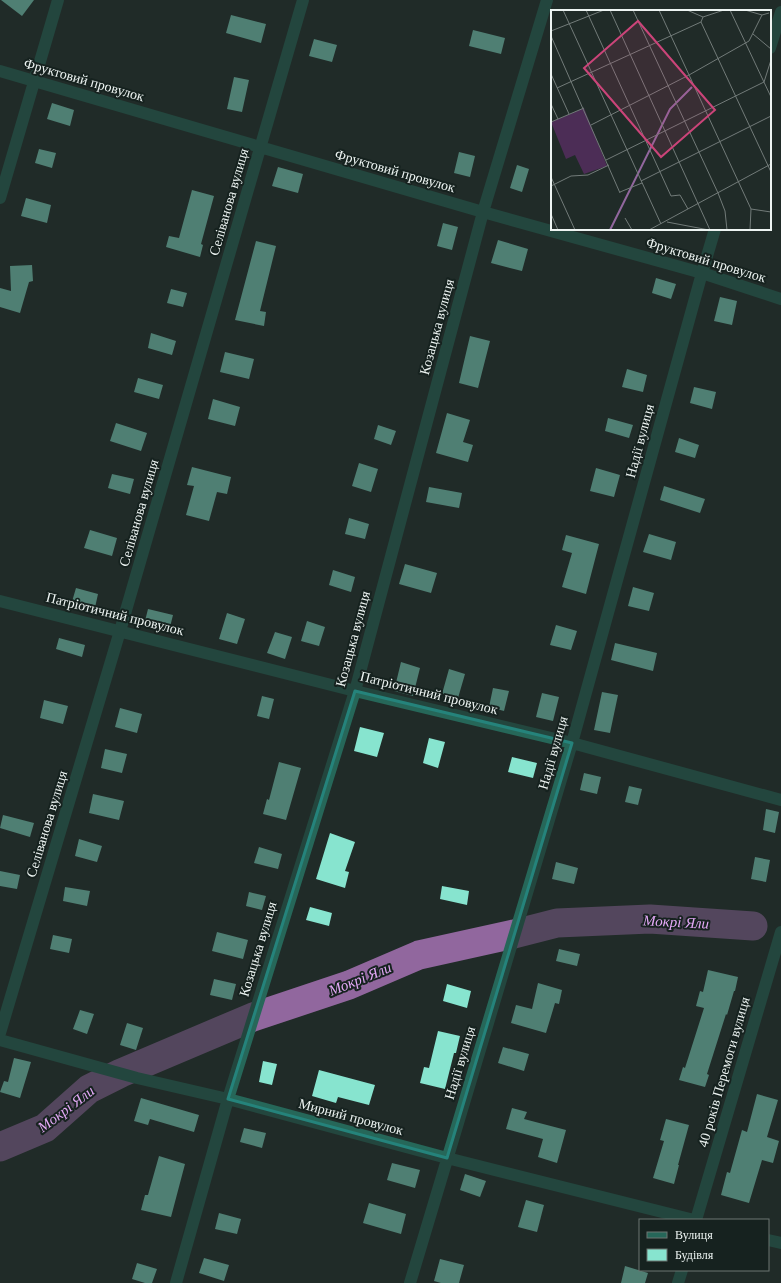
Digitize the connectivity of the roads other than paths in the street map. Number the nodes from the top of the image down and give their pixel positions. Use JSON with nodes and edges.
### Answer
{"nodes":[{"id":1,"x":58,"y":0,"type":"edge"},
{"id":2,"x":303,"y":0,"type":"edge"},
{"id":3,"x":546,"y":0,"type":"edge"},
{"id":4,"x":781,"y":12,"type":"edge"},
{"id":5,"x":771,"y":45,"type":"edge"},
{"id":6,"x":0,"y":71,"type":"edge"},
{"id":7,"x":34,"y":81,"type":"junction"},
{"id":8,"x":260,"y":147,"type":"junction"},
{"id":9,"x":0,"y":198,"type":"edge"},
{"id":10,"x":483,"y":212,"type":"junction"},
{"id":11,"x":715,"y":230,"type":"edge"},
{"id":12,"x":702,"y":273,"type":"junction"},
{"id":13,"x":781,"y":299,"type":"edge"},
{"id":14,"x":0,"y":601,"type":"edge"},
{"id":15,"x":120,"y":631,"type":"junction"},
{"id":16,"x":355,"y":691,"type":"junction"},
{"id":17,"x":572,"y":743,"type":"junction"},
{"id":18,"x":781,"y":800,"type":"edge"},
{"id":19,"x":781,"y":932,"type":"edge"},
{"id":20,"x":0,"y":1034,"type":"edge"},
{"id":21,"x":0,"y":1040,"type":"edge"},
{"id":22,"x":228,"y":1099,"type":"junction"},
{"id":23,"x":447,"y":1158,"type":"junction"},
{"id":24,"x":691,"y":1219,"type":"edge"},
{"id":25,"x":695,"y":1219,"type":"edge"},
{"id":26,"x":769,"y":1240,"type":"edge"},
{"id":27,"x":781,"y":1243,"type":"edge"},
{"id":28,"x":682,"y":1271,"type":"edge"},
{"id":29,"x":176,"y":1283,"type":"edge"},
{"id":30,"x":410,"y":1283,"type":"edge"},
{"id":31,"x":678,"y":1283,"type":"edge"}],
"edges":[{"from":1,"to":7,"type":"street"},
{"from":2,"to":8,"type":"street","name":"Селіванова вулиця"},
{"from":3,"to":10,"type":"street","name":"Козацька вулиця"},
{"from":4,"to":5,"type":"street"},
{"from":6,"to":7,"type":"street","name":"Фруктовий провулок"},
{"from":7,"to":8,"type":"street","name":"Фруктовий провулок"},
{"from":7,"to":9,"type":"street"},
{"from":8,"to":10,"type":"street","name":"Фруктовий провулок"},
{"from":8,"to":15,"type":"street","name":"Селіванова вулиця"},
{"from":10,"to":12,"type":"street","name":"Фруктовий провулок"},
{"from":10,"to":16,"type":"street","name":"Козацька вулиця"},
{"from":11,"to":12,"type":"street","name":"Надії вулиця"},
{"from":12,"to":13,"type":"street","name":"Фруктовий провулок"},
{"from":12,"to":17,"type":"street","name":"Надії вулиця"},
{"from":14,"to":15,"type":"street","name":"Патріотичний провулок"},
{"from":15,"to":16,"type":"street","name":"Патріотичний провулок"},
{"from":15,"to":20,"type":"street","name":"Селіванова вулиця"},
{"from":16,"to":17,"type":"street","name":"Патріотичний провулок"},
{"from":16,"to":22,"type":"street","name":"Козацька вулиця"},
{"from":17,"to":18,"type":"street","name":"Патріотичний провулок"},
{"from":17,"to":23,"type":"street","name":"Надії вулиця"},
{"from":19,"to":25,"type":"street","name":"40 років Перемоги вулиця"},
{"from":21,"to":22,"type":"street","name":"Мирний провулок"},
{"from":22,"to":23,"type":"street","name":"Мирний провулок"},
{"from":22,"to":29,"type":"street","name":"Козацька вулиця"},
{"from":23,"to":24,"type":"street","name":"Мирний провулок"},
{"from":23,"to":30,"type":"street","name":"Надії вулиця"},
{"from":26,"to":27,"type":"street"},
{"from":28,"to":31,"type":"street"}]}
